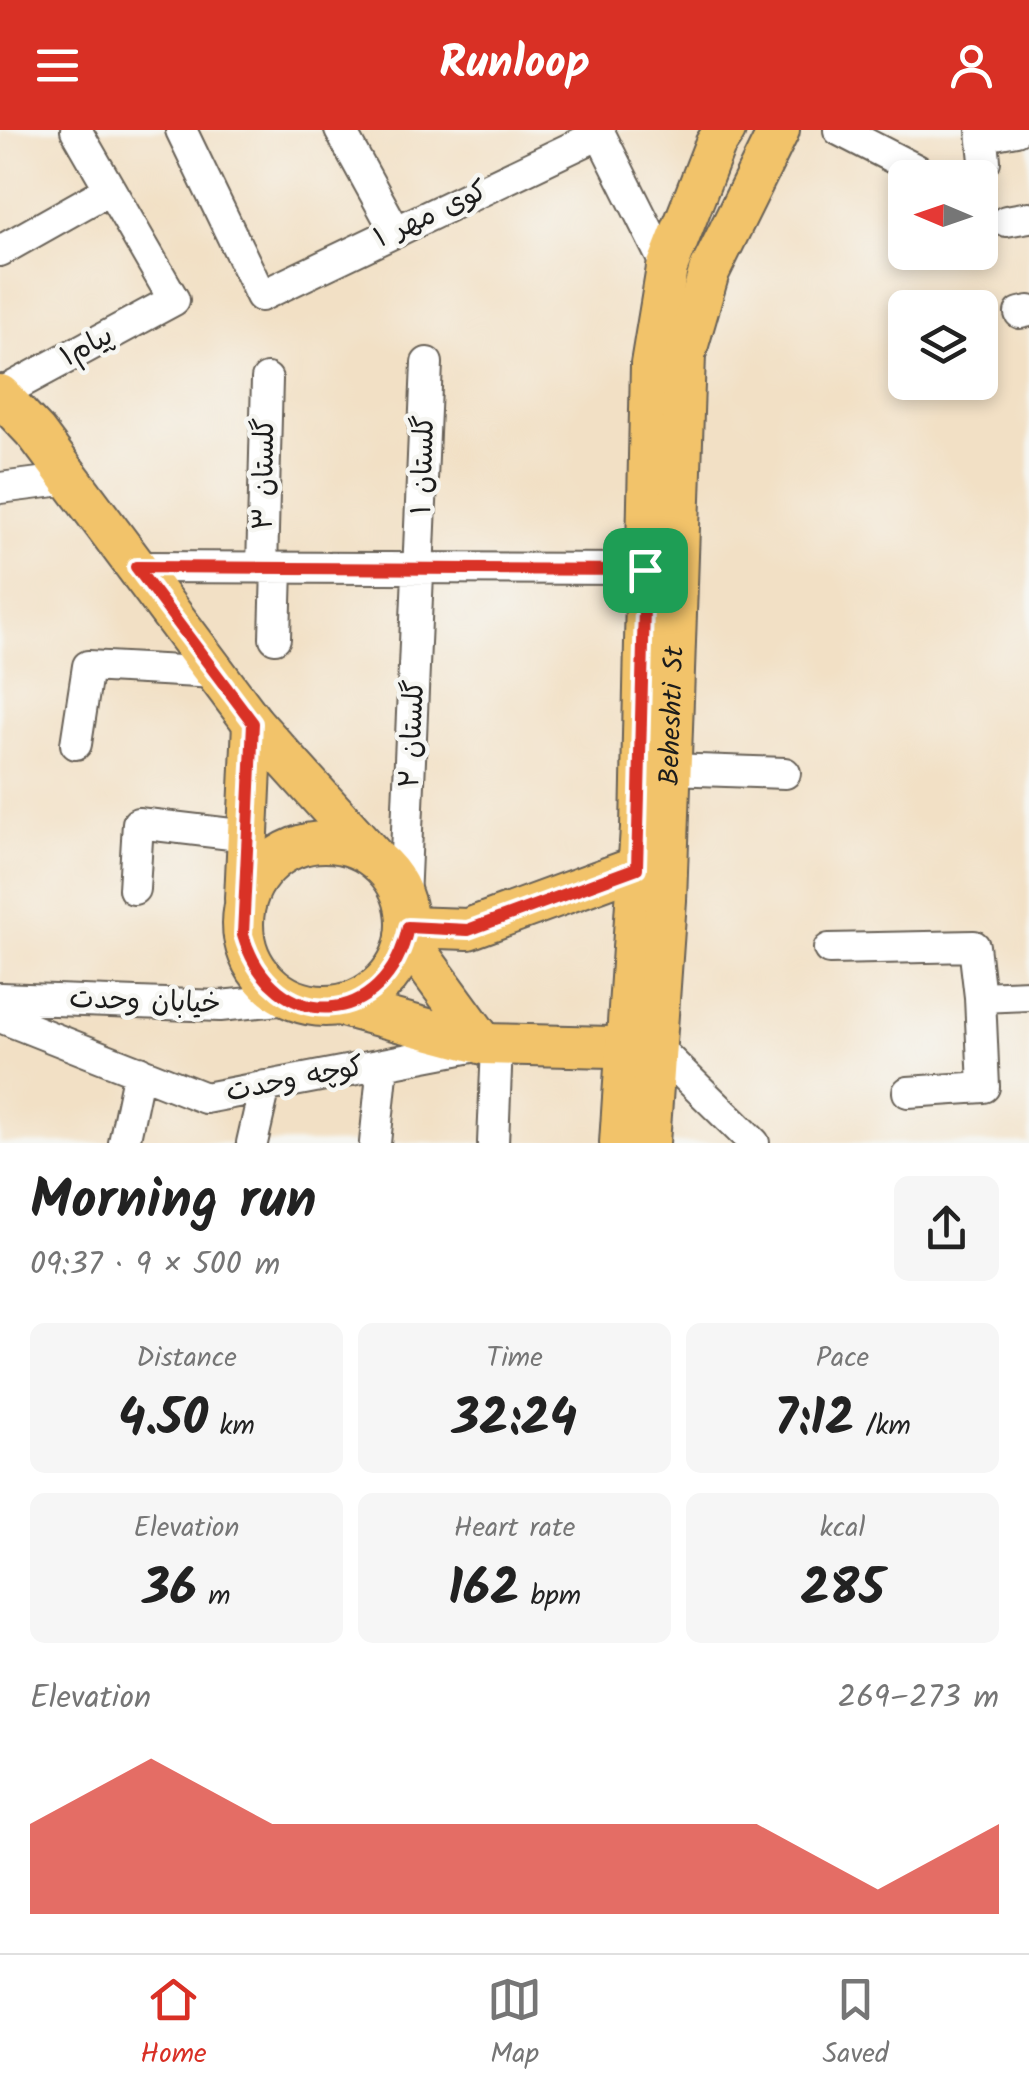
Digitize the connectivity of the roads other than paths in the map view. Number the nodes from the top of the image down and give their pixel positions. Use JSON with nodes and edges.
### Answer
{"nodes":[{"id":1,"x":76,"y":130,"type":"edge"},
{"id":2,"x":181,"y":130,"type":"edge"},
{"id":3,"x":340,"y":130,"type":"edge"},
{"id":4,"x":726,"y":130,"type":"edge"},
{"id":5,"x":779,"y":130,"type":"edge"},
{"id":6,"x":839,"y":130,"type":"edge"},
{"id":7,"x":599,"y":132,"type":"edge"},
{"id":8,"x":898,"y":160,"type":"edge"},
{"id":9,"x":110,"y":189,"type":"junction"},
{"id":10,"x":396,"y":232,"type":"junction"},
{"id":11,"x":0,"y":252,"type":"edge"},
{"id":12,"x":667,"y":268,"type":"junction"},
{"id":13,"x":427,"y":362,"type":"dead end"},
{"id":14,"x":267,"y":379,"type":"dead end"},
{"id":15,"x":0,"y":395,"type":"edge"},
{"id":16,"x":71,"y":479,"type":"junction"},
{"id":17,"x":0,"y":488,"type":"edge"},
{"id":18,"x":136,"y":567,"type":"junction"},
{"id":19,"x":270,"y":568,"type":"junction"},
{"id":20,"x":421,"y":568,"type":"junction"},
{"id":21,"x":645,"y":570,"type":"junction"},
{"id":22,"x":275,"y":638,"type":"dead end"},
{"id":23,"x":216,"y":674,"type":"junction"},
{"id":24,"x":253,"y":723,"type":"junction"},
{"id":25,"x":76,"y":744,"type":"dead end"},
{"id":26,"x":670,"y":769,"type":"junction"},
{"id":27,"x":786,"y":773,"type":"dead end"},
{"id":28,"x":248,"y":836,"type":"junction"},
{"id":29,"x":373,"y":856,"type":"junction"},
{"id":30,"x":652,"y":868,"type":"junction"},
{"id":31,"x":134,"y":889,"type":"dead end"},
{"id":32,"x":244,"y":908,"type":"junction"},
{"id":33,"x":406,"y":921,"type":"junction"},
{"id":34,"x":828,"y":949,"type":"dead end"},
{"id":35,"x":1029,"y":995,"type":"edge"},
{"id":36,"x":980,"y":997,"type":"junction"},
{"id":37,"x":0,"y":998,"type":"edge"},
{"id":38,"x":289,"y":998,"type":"junction"},
{"id":39,"x":342,"y":1006,"type":"junction"},
{"id":40,"x":0,"y":1017,"type":"edge"},
{"id":41,"x":491,"y":1045,"type":"junction"},
{"id":42,"x":642,"y":1047,"type":"junction"},
{"id":43,"x":383,"y":1064,"type":"junction"},
{"id":44,"x":139,"y":1072,"type":"junction"},
{"id":45,"x":265,"y":1086,"type":"junction"},
{"id":46,"x":908,"y":1092,"type":"dead end"},
{"id":47,"x":124,"y":1143,"type":"edge"},
{"id":48,"x":252,"y":1143,"type":"edge"},
{"id":49,"x":375,"y":1143,"type":"edge"},
{"id":50,"x":493,"y":1143,"type":"edge"},
{"id":51,"x":620,"y":1143,"type":"edge"},
{"id":52,"x":649,"y":1143,"type":"edge"},
{"id":53,"x":754,"y":1143,"type":"edge"}],
"edges":[{"from":1,"to":9,"type":"street"},
{"from":2,"to":10,"type":"street","name":"کوی مهر ۱"},
{"from":3,"to":10,"type":"street"},
{"from":4,"to":12,"type":"main road","name":"Beheshti St"},
{"from":5,"to":26,"type":"main road","name":"Beheshti St"},
{"from":6,"to":8,"type":"street"},
{"from":7,"to":10,"type":"street","name":"کوی مهر ۱"},
{"from":7,"to":12,"type":"street"},
{"from":9,"to":11,"type":"street"},
{"from":9,"to":15,"type":"street","name":"پیام۱"},
{"from":12,"to":21,"type":"main road","name":"Beheshti St"},
{"from":13,"to":20,"type":"street","name":"گلستان ۱"},
{"from":14,"to":19,"type":"street","name":"گلستان ۳"},
{"from":15,"to":16,"type":"main road"},
{"from":16,"to":17,"type":"street"},
{"from":16,"to":18,"type":"main road"},
{"from":18,"to":19,"type":"street"},
{"from":18,"to":23,"type":"main road"},
{"from":19,"to":20,"type":"street"},
{"from":19,"to":22,"type":"street","name":"گلستان ۳"},
{"from":20,"to":21,"type":"street"},
{"from":20,"to":33,"type":"street","name":"گلستان ۲"},
{"from":21,"to":30,"type":"main road","name":"Beheshti St"},
{"from":23,"to":24,"type":"main road"},
{"from":23,"to":25,"type":"street"},
{"from":24,"to":28,"type":"main road"},
{"from":24,"to":29,"type":"main road"},
{"from":26,"to":27,"type":"street"},
{"from":26,"to":30,"type":"main road","name":"Beheshti St"},
{"from":28,"to":31,"type":"street"},
{"from":28,"to":32,"type":"main road"},
{"from":29,"to":32,"type":"main road"},
{"from":29,"to":33,"type":"main road"},
{"from":30,"to":33,"type":"main road"},
{"from":30,"to":42,"type":"main road","name":"Beheshti St"},
{"from":32,"to":38,"type":"main road"},
{"from":33,"to":39,"type":"main road"},
{"from":33,"to":41,"type":"main road"},
{"from":34,"to":36,"type":"street"},
{"from":35,"to":36,"type":"street"},
{"from":36,"to":46,"type":"street"},
{"from":37,"to":38,"type":"street","name":"خیابان وحدت"},
{"from":38,"to":39,"type":"main road"},
{"from":39,"to":41,"type":"main road"},
{"from":40,"to":44,"type":"street","name":"کوچه وحدت"},
{"from":41,"to":42,"type":"main road"},
{"from":41,"to":43,"type":"street","name":"کوچه وحدت"},
{"from":41,"to":50,"type":"street"},
{"from":42,"to":51,"type":"main road","name":"Beheshti St"},
{"from":42,"to":52,"type":"main road","name":"Beheshti St"},
{"from":42,"to":53,"type":"street"},
{"from":43,"to":45,"type":"street","name":"کوچه وحدت"},
{"from":43,"to":49,"type":"street"},
{"from":44,"to":45,"type":"street","name":"کوچه وحدت"},
{"from":44,"to":47,"type":"street"},
{"from":45,"to":48,"type":"street"}]}
